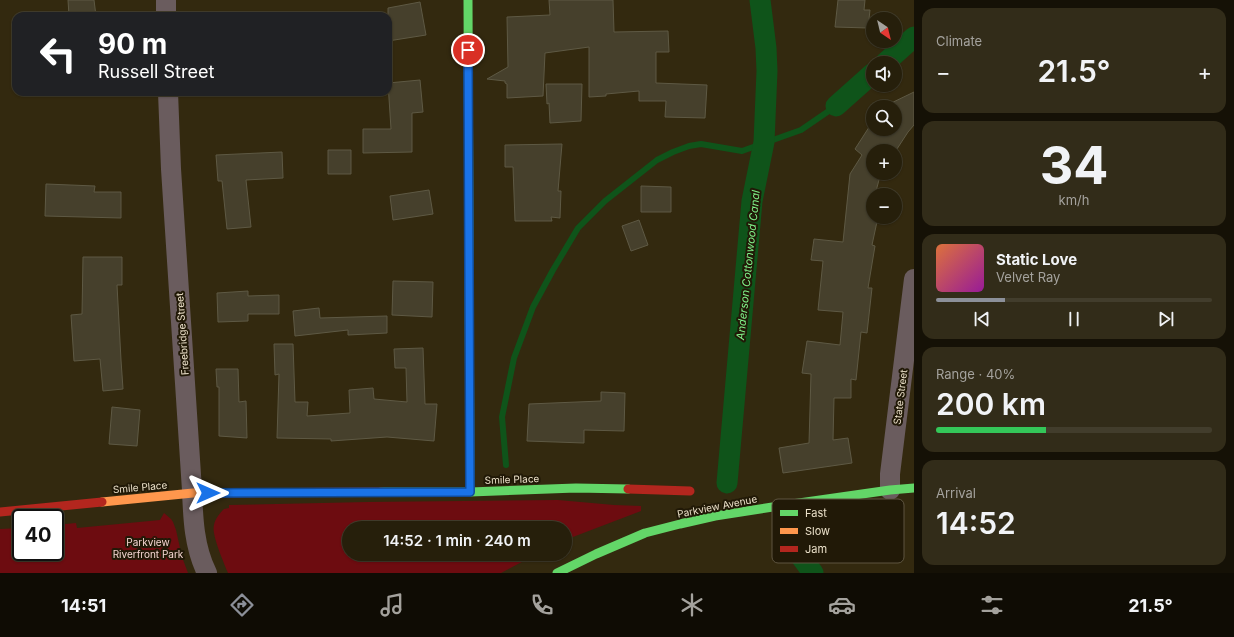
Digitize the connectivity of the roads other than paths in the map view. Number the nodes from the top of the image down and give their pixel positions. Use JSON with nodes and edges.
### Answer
{"nodes":[{"id":1,"x":166,"y":0,"type":"edge"},
{"id":2,"x":468,"y":0,"type":"edge"},
{"id":3,"x":166,"y":12,"type":"edge"},
{"id":4,"x":168,"y":96,"type":"edge"},
{"id":5,"x":914,"y":279,"type":"edge"},
{"id":6,"x":914,"y":488,"type":"edge"},
{"id":7,"x":890,"y":490,"type":"junction"},
{"id":8,"x":690,"y":491,"type":"dead end"},
{"id":9,"x":470,"y":492,"type":"junction"},
{"id":10,"x":192,"y":493,"type":"junction"},
{"id":11,"x":827,"y":499,"type":"edge"},
{"id":12,"x":772,"y":507,"type":"edge"},
{"id":13,"x":0,"y":512,"type":"edge"},
{"id":14,"x":207,"y":573,"type":"edge"},
{"id":15,"x":557,"y":573,"type":"edge"}],
"edges":[{"from":1,"to":3,"type":"street"},
{"from":2,"to":9,"type":"street"},
{"from":4,"to":10,"type":"street","name":"Freebridge Street"},
{"from":5,"to":7,"type":"street","name":"State Street"},
{"from":6,"to":7,"type":"street","name":"Parkview Avenue"},
{"from":7,"to":11,"type":"street","name":"Parkview Avenue"},
{"from":8,"to":9,"type":"street","name":"Smile Place"},
{"from":9,"to":10,"type":"street","name":"Smile Place"},
{"from":10,"to":13,"type":"street","name":"Smile Place"},
{"from":10,"to":14,"type":"street","name":"Freebridge Street"},
{"from":12,"to":15,"type":"street","name":"Parkview Avenue"}]}
